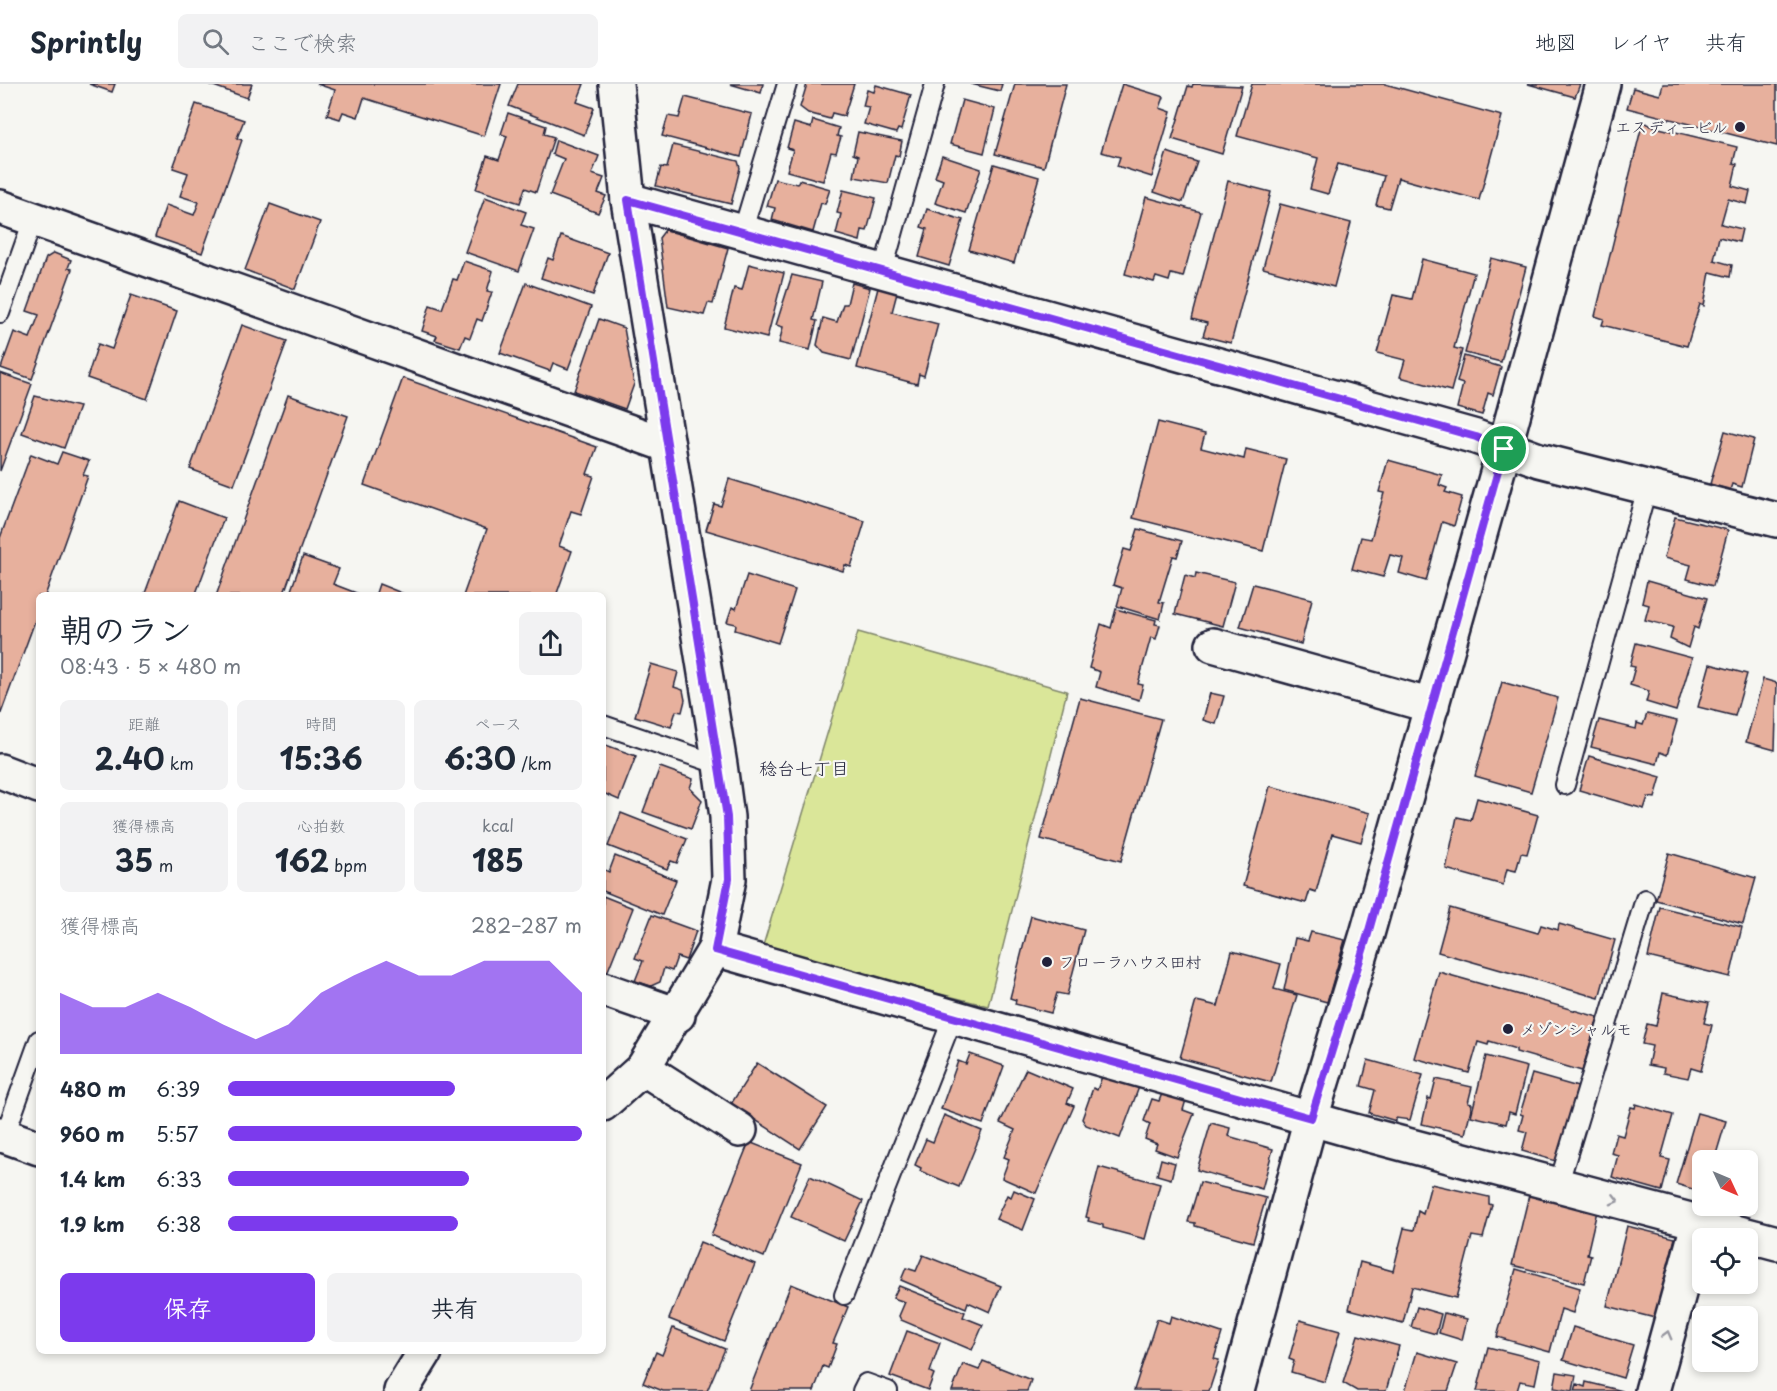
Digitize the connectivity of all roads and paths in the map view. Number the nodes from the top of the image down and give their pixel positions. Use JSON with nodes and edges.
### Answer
{"nodes":[{"id":1,"x":616,"y":84,"type":"edge"},
{"id":2,"x":787,"y":84,"type":"edge"},
{"id":3,"x":935,"y":84,"type":"edge"},
{"id":4,"x":1602,"y":84,"type":"edge"},
{"id":5,"x":628,"y":200,"type":"junction"},
{"id":6,"x":0,"y":207,"type":"edge"},
{"id":7,"x":33,"y":220,"type":"junction"},
{"id":8,"x":742,"y":232,"type":"junction"},
{"id":9,"x":883,"y":270,"type":"junction"},
{"id":10,"x":0,"y":313,"type":"edge"},
{"id":11,"x":667,"y":445,"type":"junction"},
{"id":12,"x":1504,"y":449,"type":"junction"},
{"id":13,"x":1647,"y":488,"type":"junction"},
{"id":14,"x":1777,"y":520,"type":"edge"},
{"id":15,"x":1213,"y":645,"type":"dead end"},
{"id":16,"x":1432,"y":706,"type":"junction"},
{"id":17,"x":606,"y":726,"type":"edge"},
{"id":18,"x":720,"y":765,"type":"junction"},
{"id":19,"x":0,"y":771,"type":"edge"},
{"id":20,"x":36,"y":785,"type":"edge"},
{"id":21,"x":1565,"y":785,"type":"dead end"},
{"id":22,"x":1645,"y":898,"type":"dead end"},
{"id":23,"x":715,"y":950,"type":"junction"},
{"id":24,"x":606,"y":990,"type":"edge"},
{"id":25,"x":678,"y":1016,"type":"junction"},
{"id":26,"x":954,"y":1016,"type":"junction"},
{"id":27,"x":36,"y":1048,"type":"edge"},
{"id":28,"x":643,"y":1068,"type":"junction"},
{"id":29,"x":606,"y":1101,"type":"edge"},
{"id":30,"x":1311,"y":1118,"type":"junction"},
{"id":31,"x":740,"y":1130,"type":"dead end"},
{"id":32,"x":1,"y":1139,"type":"edge"},
{"id":33,"x":36,"y":1147,"type":"edge"},
{"id":34,"x":1558,"y":1186,"type":"junction"},
{"id":35,"x":1699,"y":1221,"type":"junction"},
{"id":36,"x":1777,"y":1243,"type":"edge"},
{"id":37,"x":844,"y":1296,"type":"dead end"},
{"id":38,"x":424,"y":1354,"type":"edge"},
{"id":39,"x":401,"y":1391,"type":"edge"},
{"id":40,"x":862,"y":1391,"type":"edge"},
{"id":41,"x":888,"y":1391,"type":"edge"},
{"id":42,"x":1238,"y":1391,"type":"edge"},
{"id":43,"x":1652,"y":1391,"type":"edge"}],
"edges":[{"from":1,"to":5,"type":"street"},
{"from":2,"to":8,"type":"lane"},
{"from":3,"to":9,"type":"lane"},
{"from":4,"to":12,"type":"street"},
{"from":5,"to":8,"type":"street"},
{"from":5,"to":11,"type":"street"},
{"from":6,"to":7,"type":"street"},
{"from":7,"to":10,"type":"lane"},
{"from":7,"to":11,"type":"street"},
{"from":8,"to":9,"type":"street"},
{"from":9,"to":12,"type":"street"},
{"from":11,"to":18,"type":"street"},
{"from":12,"to":13,"type":"street"},
{"from":12,"to":16,"type":"street"},
{"from":13,"to":14,"type":"street"},
{"from":13,"to":21,"type":"lane"},
{"from":15,"to":16,"type":"street"},
{"from":16,"to":30,"type":"street"},
{"from":17,"to":18,"type":"lane"},
{"from":18,"to":23,"type":"street"},
{"from":19,"to":20,"type":"street"},
{"from":22,"to":34,"type":"lane"},
{"from":23,"to":25,"type":"street"},
{"from":23,"to":26,"type":"street"},
{"from":24,"to":25,"type":"street"},
{"from":25,"to":28,"type":"street"},
{"from":26,"to":30,"type":"street"},
{"from":26,"to":37,"type":"lane"},
{"from":27,"to":32,"type":"lane"},
{"from":28,"to":29,"type":"street"},
{"from":28,"to":31,"type":"street"},
{"from":30,"to":34,"type":"street"},
{"from":30,"to":42,"type":"street"},
{"from":32,"to":33,"type":"street"},
{"from":34,"to":35,"type":"street","one_way":true},
{"from":35,"to":36,"type":"street"},
{"from":43,"to":35,"type":"street","one_way":true},
{"from":38,"to":39,"type":"street"},
{"from":40,"to":41,"type":"lane"}]}
